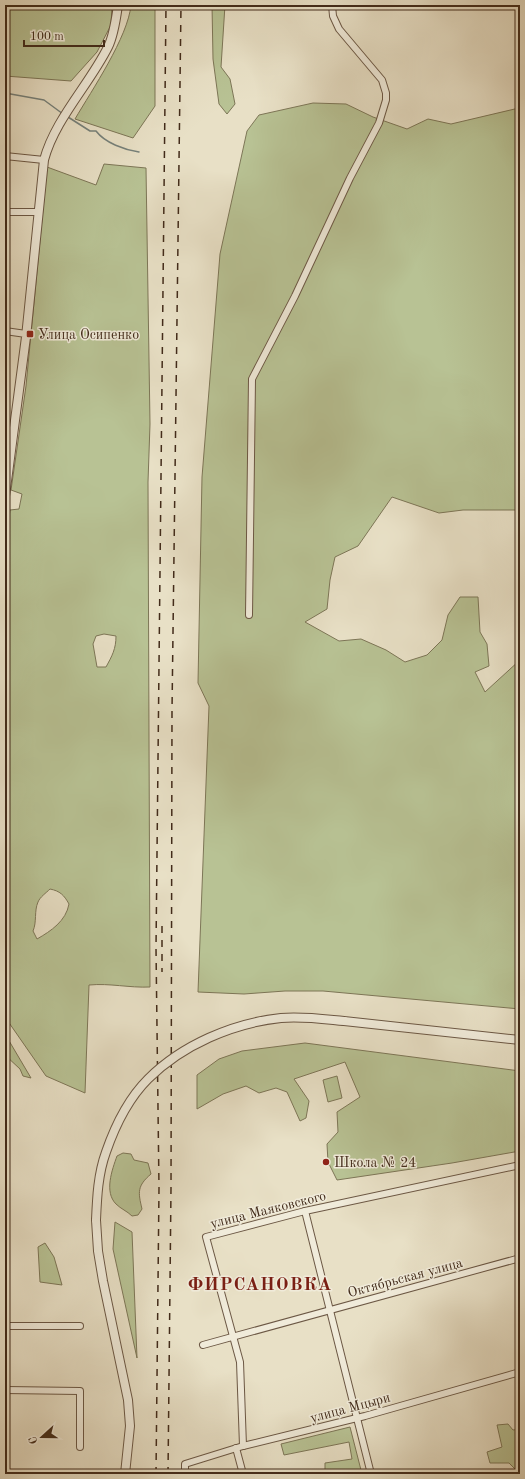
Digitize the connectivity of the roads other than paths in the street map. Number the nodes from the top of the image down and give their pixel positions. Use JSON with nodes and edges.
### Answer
{"nodes":[{"id":1,"x":118,"y":5,"type":"edge"},
{"id":2,"x":332,"y":5,"type":"edge"},
{"id":3,"x":5,"y":156,"type":"edge"},
{"id":4,"x":44,"y":160,"type":"junction"},
{"id":5,"x":5,"y":212,"type":"edge"},
{"id":6,"x":38,"y":212,"type":"junction"},
{"id":7,"x":5,"y":331,"type":"edge"},
{"id":8,"x":26,"y":334,"type":"junction"},
{"id":9,"x":5,"y":496,"type":"edge"},
{"id":10,"x":249,"y":615,"type":"dead end"},
{"id":11,"x":520,"y":1040,"type":"edge"},
{"id":12,"x":520,"y":1165,"type":"edge"},
{"id":13,"x":305,"y":1211,"type":"junction"},
{"id":14,"x":520,"y":1258,"type":"edge"},
{"id":15,"x":329,"y":1309,"type":"junction"},
{"id":16,"x":5,"y":1326,"type":"edge"},
{"id":17,"x":80,"y":1326,"type":"dead end"},
{"id":18,"x":234,"y":1337,"type":"junction"},
{"id":19,"x":203,"y":1345,"type":"dead end"},
{"id":20,"x":520,"y":1372,"type":"edge"},
{"id":21,"x":5,"y":1390,"type":"edge"},
{"id":22,"x":357,"y":1418,"type":"junction"},
{"id":23,"x":243,"y":1446,"type":"junction"},
{"id":24,"x":80,"y":1447,"type":"dead end"},
{"id":25,"x":236,"y":1448,"type":"junction"},
{"id":26,"x":126,"y":1474,"type":"edge"},
{"id":27,"x":186,"y":1474,"type":"edge"},
{"id":28,"x":243,"y":1474,"type":"edge"},
{"id":29,"x":371,"y":1474,"type":"edge"}],
"edges":[{"from":1,"to":4,"type":"street"},
{"from":2,"to":10,"type":"street"},
{"from":3,"to":4,"type":"street"},
{"from":4,"to":6,"type":"street"},
{"from":5,"to":6,"type":"street"},
{"from":6,"to":8,"type":"street"},
{"from":7,"to":8,"type":"street"},
{"from":8,"to":9,"type":"street"},
{"from":11,"to":26,"type":"street","bridge":true},
{"from":12,"to":13,"type":"street","name":"улица Маяковского"},
{"from":13,"to":15,"type":"street"},
{"from":13,"to":18,"type":"street","name":"улица Маяковского"},
{"from":14,"to":15,"type":"street","name":"Октябрьская улица"},
{"from":15,"to":18,"type":"street","name":"Октябрьская улица"},
{"from":15,"to":22,"type":"street"},
{"from":16,"to":17,"type":"street"},
{"from":18,"to":19,"type":"street","name":"Октябрьская улица"},
{"from":18,"to":23,"type":"street","name":"улица Маяковского"},
{"from":20,"to":22,"type":"street","name":"улица Мцыри"},
{"from":21,"to":24,"type":"street"},
{"from":22,"to":23,"type":"street","name":"улица Мцыри"},
{"from":22,"to":29,"type":"street"},
{"from":23,"to":25,"type":"street","name":"улица Мцыри"},
{"from":25,"to":27,"type":"street","name":"улица Мцыри"},
{"from":25,"to":28,"type":"street"}]}
